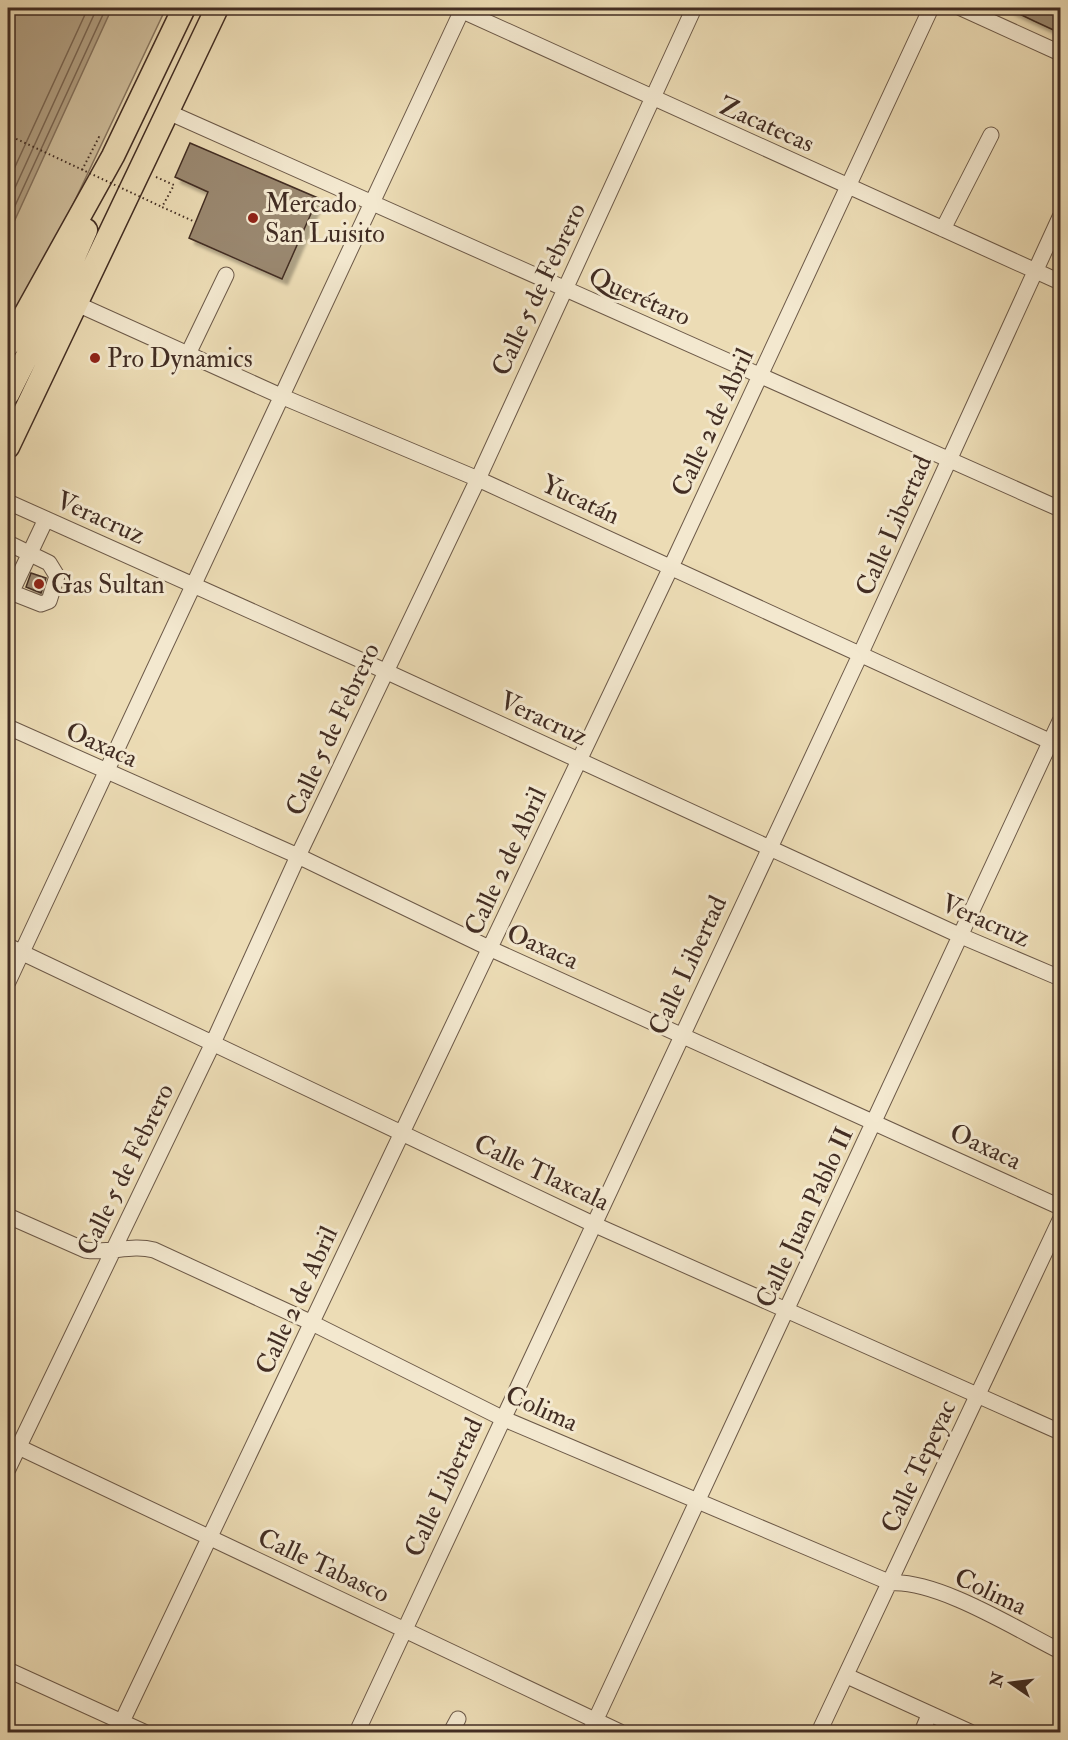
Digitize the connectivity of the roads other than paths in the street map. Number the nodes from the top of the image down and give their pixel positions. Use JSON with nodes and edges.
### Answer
{"nodes":[{"id":1,"x":184,"y":8,"type":"edge"},
{"id":2,"x":217,"y":8,"type":"edge"},
{"id":3,"x":460,"y":8,"type":"edge"},
{"id":4,"x":694,"y":8,"type":"edge"},
{"id":5,"x":931,"y":8,"type":"edge"},
{"id":6,"x":961,"y":8,"type":"edge"},
{"id":7,"x":1060,"y":53,"type":"edge"},
{"id":8,"x":652,"y":98,"type":"junction"},
{"id":9,"x":168,"y":112,"type":"junction"},
{"id":10,"x":991,"y":135,"type":"dead end"},
{"id":11,"x":848,"y":186,"type":"junction"},
{"id":12,"x":373,"y":203,"type":"junction"},
{"id":13,"x":1060,"y":217,"type":"edge"},
{"id":14,"x":942,"y":228,"type":"junction"},
{"id":15,"x":1035,"y":270,"type":"junction"},
{"id":16,"x":226,"y":275,"type":"dead end"},
{"id":17,"x":1060,"y":282,"type":"edge"},
{"id":18,"x":563,"y":288,"type":"junction"},
{"id":19,"x":57,"y":299,"type":"junction"},
{"id":20,"x":8,"y":345,"type":"edge"},
{"id":21,"x":188,"y":354,"type":"junction"},
{"id":22,"x":760,"y":376,"type":"junction"},
{"id":23,"x":8,"y":393,"type":"edge"},
{"id":24,"x":283,"y":397,"type":"junction"},
{"id":25,"x":8,"y":447,"type":"edge"},
{"id":26,"x":949,"y":460,"type":"junction"},
{"id":27,"x":478,"y":478,"type":"junction"},
{"id":28,"x":8,"y":502,"type":"edge"},
{"id":29,"x":1060,"y":509,"type":"edge"},
{"id":30,"x":46,"y":519,"type":"junction"},
{"id":31,"x":8,"y":543,"type":"edge"},
{"id":32,"x":28,"y":554,"type":"junction"},
{"id":33,"x":671,"y":567,"type":"junction"},
{"id":34,"x":192,"y":584,"type":"junction"},
{"id":35,"x":9,"y":592,"type":"edge"},
{"id":36,"x":860,"y":655,"type":"junction"},
{"id":37,"x":385,"y":671,"type":"junction"},
{"id":38,"x":1060,"y":721,"type":"edge"},
{"id":39,"x":8,"y":727,"type":"edge"},
{"id":40,"x":1056,"y":744,"type":"edge"},
{"id":41,"x":578,"y":760,"type":"junction"},
{"id":42,"x":107,"y":773,"type":"junction"},
{"id":43,"x":769,"y":848,"type":"junction"},
{"id":44,"x":298,"y":856,"type":"junction"},
{"id":45,"x":961,"y":936,"type":"junction"},
{"id":46,"x":14,"y":949,"type":"edge"},
{"id":47,"x":491,"y":949,"type":"junction"},
{"id":48,"x":1060,"y":978,"type":"edge"},
{"id":49,"x":8,"y":982,"type":"edge"},
{"id":50,"x":681,"y":1034,"type":"junction"},
{"id":51,"x":213,"y":1043,"type":"junction"},
{"id":52,"x":875,"y":1122,"type":"junction"},
{"id":53,"x":402,"y":1133,"type":"junction"},
{"id":54,"x":1060,"y":1207,"type":"edge"},
{"id":55,"x":8,"y":1216,"type":"edge"},
{"id":56,"x":1060,"y":1220,"type":"edge"},
{"id":57,"x":593,"y":1224,"type":"junction"},
{"id":58,"x":112,"y":1251,"type":"junction"},
{"id":59,"x":788,"y":1308,"type":"junction"},
{"id":60,"x":310,"y":1322,"type":"junction"},
{"id":61,"x":978,"y":1393,"type":"junction"},
{"id":62,"x":502,"y":1418,"type":"junction"},
{"id":63,"x":1060,"y":1432,"type":"edge"},
{"id":64,"x":13,"y":1444,"type":"edge"},
{"id":65,"x":8,"y":1469,"type":"edge"},
{"id":66,"x":698,"y":1502,"type":"junction"},
{"id":67,"x":212,"y":1539,"type":"junction"},
{"id":68,"x":891,"y":1583,"type":"junction"},
{"id":69,"x":404,"y":1630,"type":"junction"},
{"id":70,"x":1060,"y":1651,"type":"edge"},
{"id":71,"x":8,"y":1670,"type":"edge"},
{"id":72,"x":847,"y":1676,"type":"junction"},
{"id":73,"x":929,"y":1715,"type":"junction"},
{"id":74,"x":119,"y":1727,"type":"edge"},
{"id":75,"x":593,"y":1727,"type":"edge"},
{"id":76,"x":144,"y":1732,"type":"edge"},
{"id":77,"x":357,"y":1732,"type":"edge"},
{"id":78,"x":620,"y":1732,"type":"edge"},
{"id":79,"x":819,"y":1732,"type":"edge"},
{"id":80,"x":922,"y":1732,"type":"edge"},
{"id":81,"x":970,"y":1732,"type":"edge"}],
"edges":[{"from":1,"to":19,"type":"highway"},
{"from":2,"to":9,"type":"highway"},
{"from":3,"to":8,"type":"street","name":"Zacatecas"},
{"from":3,"to":12,"type":"street"},
{"from":4,"to":8,"type":"street","name":"Calle 5 de Febrero"},
{"from":5,"to":11,"type":"street","name":"Calle 2 de Abril"},
{"from":6,"to":7,"type":"street"},
{"from":8,"to":11,"type":"street","name":"Zacatecas"},
{"from":8,"to":18,"type":"street","name":"Calle 5 de Febrero"},
{"from":9,"to":12,"type":"street","name":"Querétaro"},
{"from":9,"to":19,"type":"highway"},
{"from":10,"to":14,"type":"street"},
{"from":11,"to":14,"type":"street","name":"Zacatecas"},
{"from":11,"to":22,"type":"street","name":"Calle 2 de Abril"},
{"from":12,"to":18,"type":"street","name":"Querétaro"},
{"from":12,"to":24,"type":"street"},
{"from":13,"to":15,"type":"street","name":"Calle Libertad"},
{"from":14,"to":15,"type":"street","name":"Zacatecas"},
{"from":15,"to":17,"type":"street","name":"Zacatecas"},
{"from":15,"to":26,"type":"street","name":"Calle Libertad"},
{"from":16,"to":21,"type":"street"},
{"from":18,"to":22,"type":"street","name":"Querétaro"},
{"from":18,"to":27,"type":"street","name":"Calle 5 de Febrero"},
{"from":19,"to":20,"type":"highway"},
{"from":19,"to":21,"type":"street","name":"Yucatán"},
{"from":19,"to":23,"type":"highway"},
{"from":19,"to":25,"type":"highway"},
{"from":21,"to":24,"type":"street","name":"Yucatán"},
{"from":22,"to":26,"type":"street","name":"Querétaro"},
{"from":22,"to":33,"type":"street","name":"Calle 2 de Abril"},
{"from":24,"to":27,"type":"street","name":"Yucatán"},
{"from":24,"to":34,"type":"street"},
{"from":26,"to":29,"type":"street","name":"Querétaro"},
{"from":26,"to":36,"type":"street","name":"Calle Libertad"},
{"from":27,"to":33,"type":"street","name":"Yucatán"},
{"from":27,"to":37,"type":"street","name":"Calle 5 de Febrero"},
{"from":28,"to":30,"type":"street","name":"Veracruz"},
{"from":30,"to":32,"type":"street"},
{"from":30,"to":34,"type":"street","name":"Veracruz"},
{"from":31,"to":32,"type":"street"},
{"from":32,"to":35,"type":"street"},
{"from":32,"to":35,"type":"street"},
{"from":33,"to":36,"type":"street","name":"Yucatán"},
{"from":33,"to":41,"type":"street","name":"Calle 2 de Abril"},
{"from":34,"to":37,"type":"street","name":"Veracruz"},
{"from":34,"to":42,"type":"street"},
{"from":36,"to":40,"type":"street","name":"Yucatán"},
{"from":36,"to":43,"type":"street","name":"Calle Libertad"},
{"from":37,"to":41,"type":"street","name":"Veracruz"},
{"from":37,"to":44,"type":"street","name":"Calle 5 de Febrero"},
{"from":38,"to":40,"type":"street","name":"Calle Juan Pablo II"},
{"from":39,"to":42,"type":"street","name":"Oaxaca"},
{"from":40,"to":45,"type":"street","name":"Calle Juan Pablo II"},
{"from":41,"to":43,"type":"street","name":"Veracruz"},
{"from":41,"to":47,"type":"street","name":"Calle 2 de Abril"},
{"from":42,"to":44,"type":"street","name":"Oaxaca"},
{"from":42,"to":46,"type":"street"},
{"from":43,"to":45,"type":"street","name":"Veracruz"},
{"from":43,"to":50,"type":"street","name":"Calle Libertad"},
{"from":44,"to":47,"type":"street","name":"Oaxaca"},
{"from":44,"to":51,"type":"street","name":"Calle 5 de Febrero"},
{"from":45,"to":48,"type":"street","name":"Veracruz"},
{"from":45,"to":52,"type":"street","name":"Calle Juan Pablo II"},
{"from":46,"to":49,"type":"street"},
{"from":46,"to":51,"type":"street","name":"Calle Tlaxcala"},
{"from":47,"to":50,"type":"street","name":"Oaxaca"},
{"from":47,"to":53,"type":"street","name":"Calle 2 de Abril"},
{"from":50,"to":52,"type":"street","name":"Oaxaca"},
{"from":50,"to":57,"type":"street","name":"Calle Libertad"},
{"from":51,"to":53,"type":"street","name":"Calle Tlaxcala"},
{"from":51,"to":58,"type":"street","name":"Calle 5 de Febrero"},
{"from":52,"to":54,"type":"street","name":"Oaxaca"},
{"from":52,"to":59,"type":"street","name":"Calle Juan Pablo II"},
{"from":53,"to":57,"type":"street","name":"Calle Tlaxcala"},
{"from":53,"to":60,"type":"street","name":"Calle 2 de Abril"},
{"from":55,"to":58,"type":"street","name":"Colima"},
{"from":56,"to":61,"type":"street","name":"Calle Tepeyac"},
{"from":57,"to":59,"type":"street","name":"Calle Tlaxcala"},
{"from":57,"to":62,"type":"street","name":"Calle Libertad"},
{"from":58,"to":60,"type":"street","name":"Colima"},
{"from":58,"to":64,"type":"street","name":"Calle 5 de Febrero"},
{"from":59,"to":61,"type":"street","name":"Calle Tlaxcala"},
{"from":59,"to":66,"type":"street","name":"Calle Juan Pablo II"},
{"from":60,"to":62,"type":"street","name":"Colima"},
{"from":60,"to":67,"type":"street","name":"Calle 2 de Abril"},
{"from":61,"to":63,"type":"street","name":"Calle Tlaxcala"},
{"from":61,"to":68,"type":"street","name":"Calle Tepeyac"},
{"from":62,"to":66,"type":"street","name":"Colima"},
{"from":62,"to":69,"type":"street","name":"Calle Libertad"},
{"from":64,"to":65,"type":"street","name":"Calle 5 de Febrero"},
{"from":64,"to":67,"type":"street","name":"Calle Tabasco"},
{"from":66,"to":68,"type":"street","name":"Colima"},
{"from":66,"to":75,"type":"street","name":"Calle Juan Pablo II"},
{"from":67,"to":69,"type":"street","name":"Calle Tabasco"},
{"from":67,"to":74,"type":"street","name":"Calle 2 de Abril"},
{"from":68,"to":70,"type":"street","name":"Colima"},
{"from":68,"to":72,"type":"street","name":"Calle Tepeyac"},
{"from":69,"to":75,"type":"street","name":"Calle Tabasco"},
{"from":69,"to":77,"type":"street","name":"Calle Libertad"},
{"from":71,"to":74,"type":"street"},
{"from":72,"to":73,"type":"street"},
{"from":72,"to":79,"type":"street","name":"Calle Tepeyac"},
{"from":73,"to":80,"type":"street"},
{"from":73,"to":81,"type":"street"},
{"from":74,"to":76,"type":"street"},
{"from":75,"to":78,"type":"street","name":"Calle Tabasco"}]}
